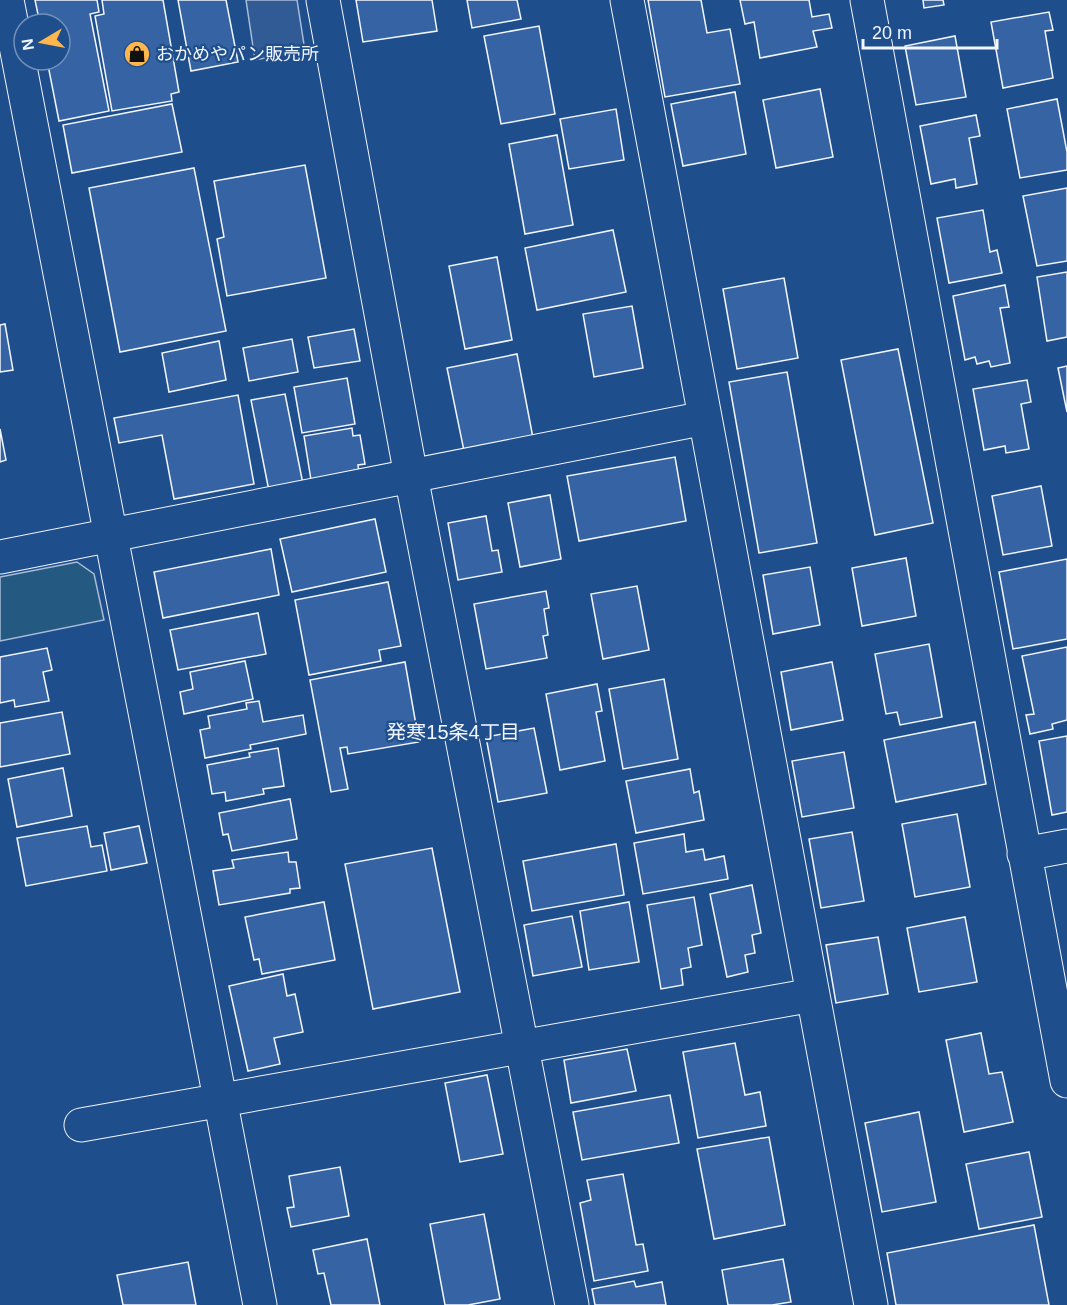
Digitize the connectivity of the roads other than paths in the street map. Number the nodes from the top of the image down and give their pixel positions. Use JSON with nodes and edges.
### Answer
{"nodes":[{"id":1,"x":8,"y":0,"type":"edge"},
{"id":2,"x":323,"y":0,"type":"edge"},
{"id":3,"x":627,"y":0,"type":"edge"},
{"id":4,"x":867,"y":0,"type":"edge"},
{"id":5,"x":705,"y":418,"type":"junction"},
{"id":6,"x":411,"y":476,"type":"junction"},
{"id":7,"x":110,"y":535,"type":"junction"},
{"id":8,"x":0,"y":557,"type":"edge"},
{"id":9,"x":1067,"y":846,"type":"edge"},
{"id":10,"x":1024,"y":854,"type":"junction"},
{"id":11,"x":813,"y":995,"type":"junction"},
{"id":12,"x":522,"y":1047,"type":"junction"},
{"id":13,"x":1067,"y":1081,"type":"edge"},
{"id":14,"x":220,"y":1100,"type":"junction"},
{"id":15,"x":81,"y":1125,"type":"dead end"},
{"id":16,"x":260,"y":1305,"type":"edge"},
{"id":17,"x":572,"y":1305,"type":"edge"},
{"id":18,"x":871,"y":1305,"type":"edge"}],
"edges":[{"from":1,"to":7,"type":"street"},
{"from":2,"to":6,"type":"street"},
{"from":3,"to":5,"type":"street"},
{"from":4,"to":10,"type":"street"},
{"from":5,"to":6,"type":"street"},
{"from":5,"to":11,"type":"street"},
{"from":6,"to":7,"type":"street"},
{"from":6,"to":12,"type":"street"},
{"from":7,"to":8,"type":"street"},
{"from":7,"to":14,"type":"street"},
{"from":9,"to":10,"type":"street"},
{"from":10,"to":13,"type":"street"},
{"from":11,"to":12,"type":"street"},
{"from":11,"to":18,"type":"street"},
{"from":12,"to":14,"type":"street"},
{"from":12,"to":17,"type":"street"},
{"from":14,"to":15,"type":"street"},
{"from":14,"to":16,"type":"street"}]}
